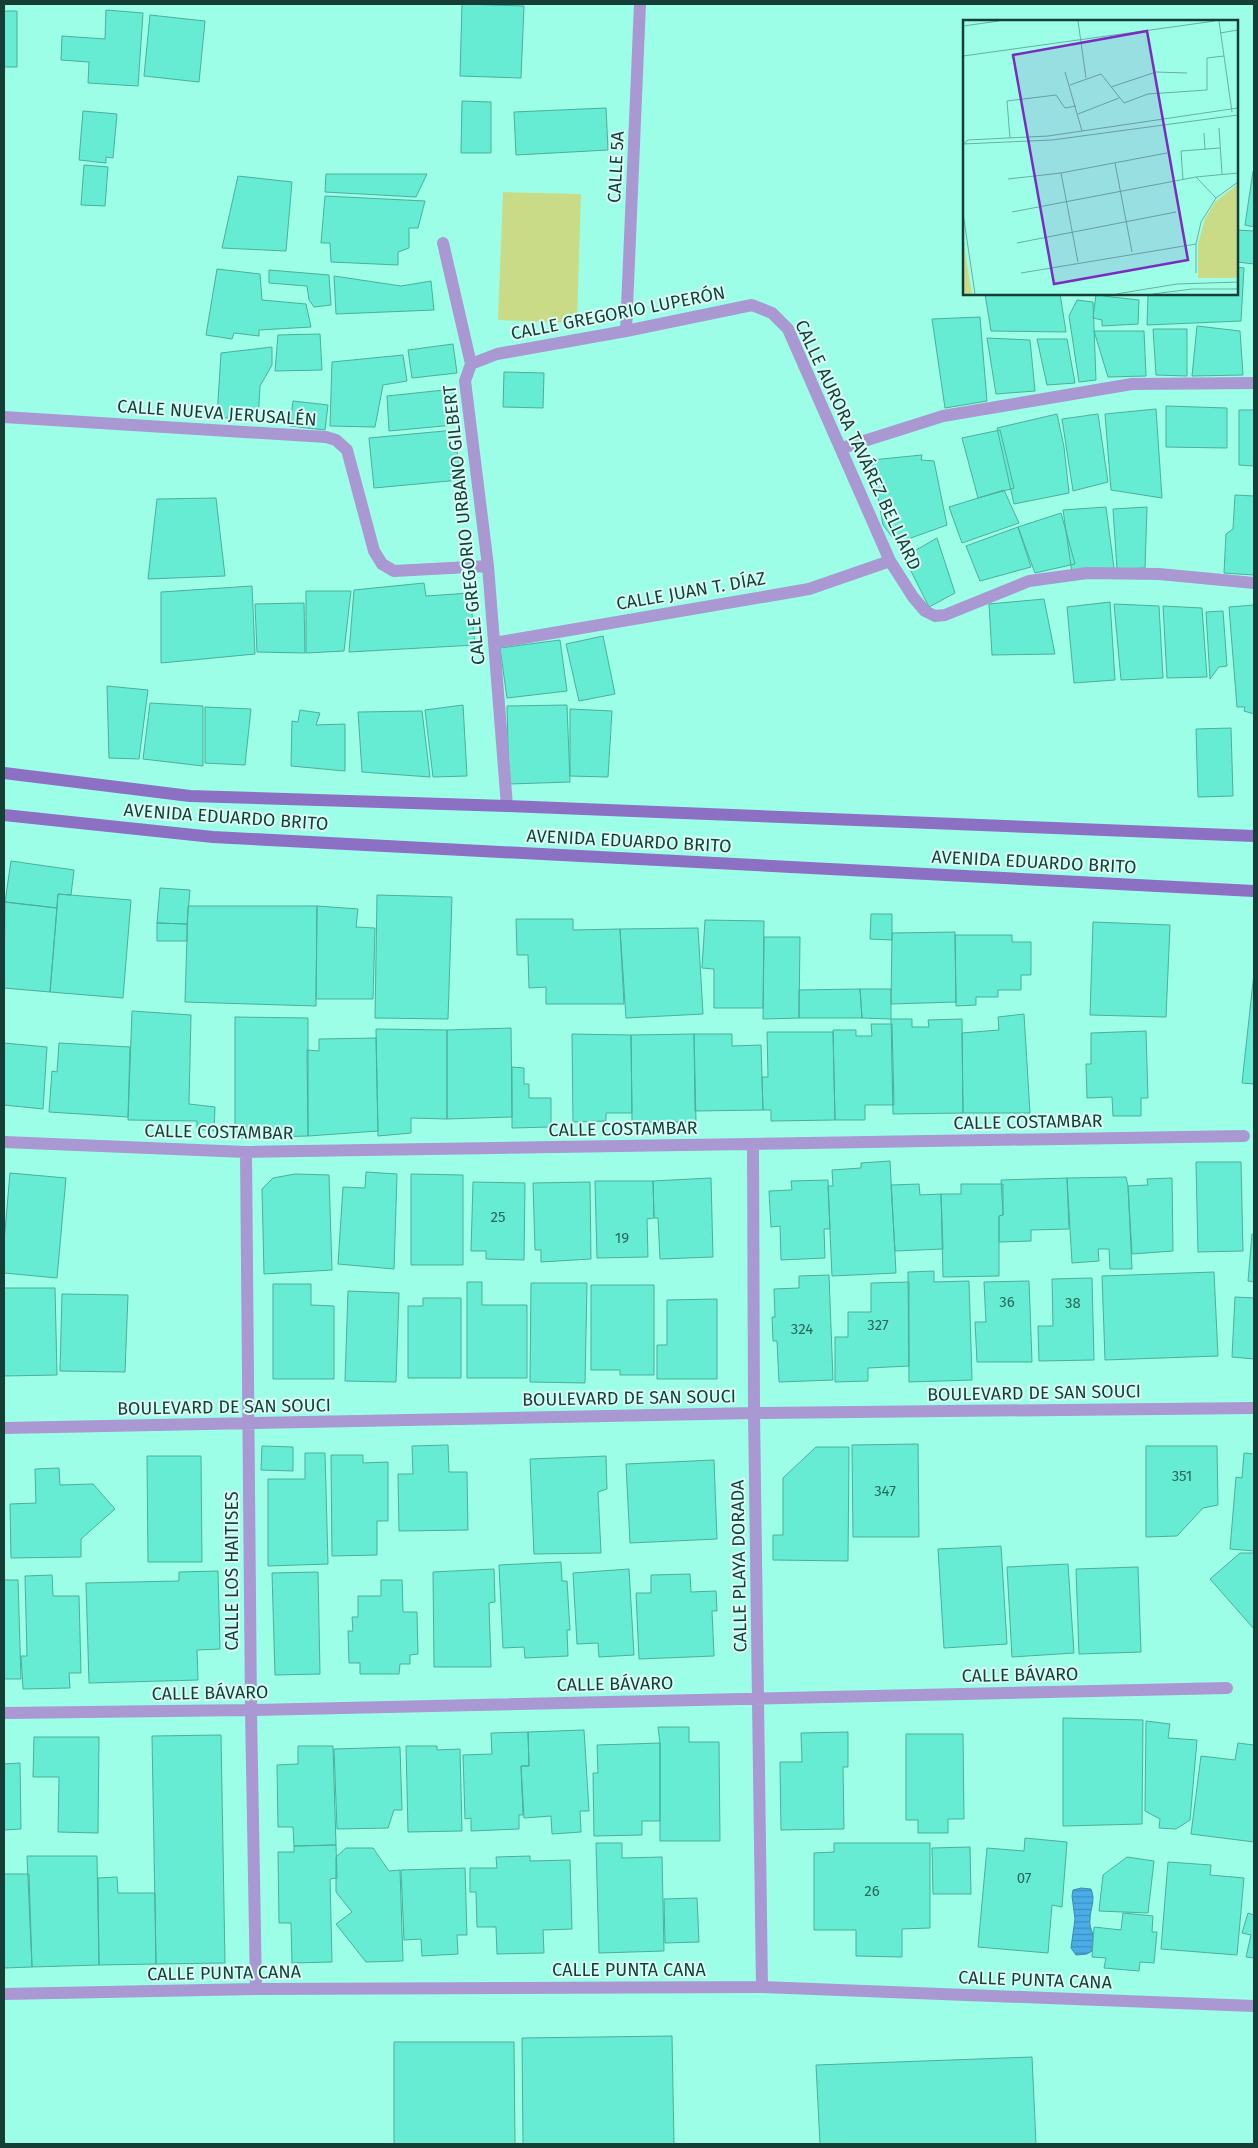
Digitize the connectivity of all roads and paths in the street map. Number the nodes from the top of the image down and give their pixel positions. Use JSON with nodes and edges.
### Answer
{"nodes":[{"id":1,"x":640,"y":4,"type":"edge"},
{"id":2,"x":443,"y":243,"type":"dead end"},
{"id":3,"x":772,"y":313,"type":"joint"},
{"id":4,"x":626,"y":332,"type":"junction"},
{"id":5,"x":471,"y":364,"type":"junction"},
{"id":6,"x":1254,"y":383,"type":"edge"},
{"id":7,"x":4,"y":417,"type":"edge"},
{"id":8,"x":842,"y":448,"type":"junction"},
{"id":9,"x":890,"y":561,"type":"junction"},
{"id":10,"x":488,"y":566,"type":"junction"},
{"id":11,"x":1254,"y":583,"type":"edge"},
{"id":12,"x":494,"y":643,"type":"junction"},
{"id":13,"x":4,"y":773,"type":"edge"},
{"id":14,"x":507,"y":806,"type":"junction"},
{"id":15,"x":4,"y":815,"type":"edge"},
{"id":16,"x":1254,"y":836,"type":"edge"},
{"id":17,"x":1254,"y":891,"type":"edge"},
{"id":18,"x":1244,"y":1136,"type":"dead end"},
{"id":19,"x":4,"y":1142,"type":"edge"},
{"id":20,"x":753,"y":1144,"type":"junction"},
{"id":21,"x":246,"y":1152,"type":"junction"},
{"id":22,"x":1254,"y":1408,"type":"edge"},
{"id":23,"x":754,"y":1413,"type":"junction"},
{"id":24,"x":248,"y":1424,"type":"junction"},
{"id":25,"x":4,"y":1428,"type":"edge"},
{"id":26,"x":1227,"y":1688,"type":"dead end"},
{"id":27,"x":759,"y":1698,"type":"junction"},
{"id":28,"x":251,"y":1710,"type":"junction"},
{"id":29,"x":4,"y":1712,"type":"edge"},
{"id":30,"x":762,"y":1987,"type":"junction"},
{"id":31,"x":256,"y":1990,"type":"junction"},
{"id":32,"x":4,"y":1994,"type":"edge"},
{"id":33,"x":1254,"y":2006,"type":"edge"}],
"edges":[{"from":1,"to":4,"type":"street","name":"CALLE 5A"},
{"from":2,"to":5,"type":"street","name":"CALLE GREGORIO URBANO GILBERT"},
{"from":3,"to":4,"type":"street","name":"CALLE GREGORIO LUPERÓN"},
{"from":3,"to":8,"type":"street","name":"CALLE AURORA TAVÁREZ BELLIARD"},
{"from":4,"to":5,"type":"street","name":"CALLE GREGORIO LUPERÓN"},
{"from":5,"to":10,"type":"street","name":"CALLE GREGORIO URBANO GILBERT"},
{"from":6,"to":8,"type":"street"},
{"from":7,"to":10,"type":"street","name":"CALLE NUEVA JERUSALÉN"},
{"from":8,"to":9,"type":"street","name":"CALLE AURORA TAVÁREZ BELLIARD"},
{"from":9,"to":11,"type":"street","name":"CALLE AURORA TAVÁREZ BELLIARD"},
{"from":9,"to":12,"type":"street","name":"CALLE JUAN T. DÍAZ"},
{"from":10,"to":12,"type":"street","name":"CALLE GREGORIO URBANO GILBERT"},
{"from":12,"to":14,"type":"street","name":"CALLE GREGORIO URBANO GILBERT"},
{"from":13,"to":14,"type":"street","name":"AVENIDA EDUARDO BRITO"},
{"from":14,"to":16,"type":"street","name":"AVENIDA EDUARDO BRITO"},
{"from":15,"to":17,"type":"street","name":"AVENIDA EDUARDO BRITO"},
{"from":18,"to":20,"type":"street","name":"CALLE COSTAMBAR"},
{"from":19,"to":21,"type":"street","name":"CALLE COSTAMBAR"},
{"from":20,"to":21,"type":"street","name":"CALLE COSTAMBAR"},
{"from":20,"to":23,"type":"street","name":"CALLE PLAYA DORADA"},
{"from":21,"to":24,"type":"street","name":"CALLE LOS HAITISES"},
{"from":22,"to":23,"type":"street","name":"BOULEVARD DE SAN SOUCI"},
{"from":23,"to":24,"type":"street","name":"BOULEVARD DE SAN SOUCI"},
{"from":23,"to":27,"type":"street","name":"CALLE PLAYA DORADA"},
{"from":24,"to":25,"type":"street","name":"BOULEVARD DE SAN SOUCI"},
{"from":24,"to":28,"type":"street","name":"CALLE LOS HAITISES"},
{"from":26,"to":27,"type":"street","name":"CALLE BÁVARO"},
{"from":27,"to":28,"type":"street","name":"CALLE BÁVARO"},
{"from":27,"to":30,"type":"street","name":"CALLE PLAYA DORADA"},
{"from":28,"to":29,"type":"street","name":"CALLE BÁVARO"},
{"from":28,"to":31,"type":"street","name":"CALLE LOS HAITISES"},
{"from":30,"to":31,"type":"street","name":"CALLE PUNTA CANA"},
{"from":30,"to":33,"type":"street","name":"CALLE PUNTA CANA"},
{"from":31,"to":32,"type":"street","name":"CALLE PUNTA CANA"}]}
